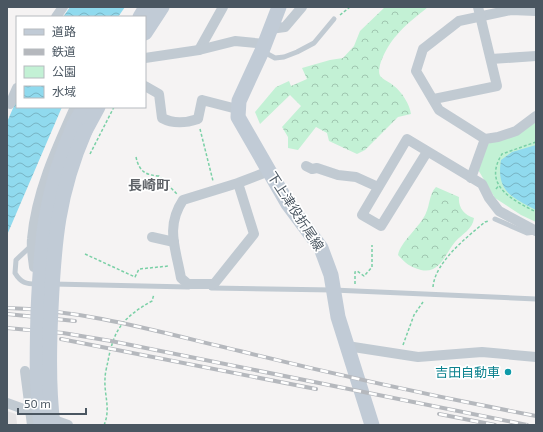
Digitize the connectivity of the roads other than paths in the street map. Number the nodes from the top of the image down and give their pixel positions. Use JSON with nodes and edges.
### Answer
{"nodes":[{"id":1,"x":64,"y":7,"type":"edge"},
{"id":2,"x":145,"y":7,"type":"edge"},
{"id":3,"x":162,"y":7,"type":"edge"},
{"id":4,"x":223,"y":7,"type":"edge"},
{"id":5,"x":279,"y":7,"type":"edge"},
{"id":6,"x":302,"y":7,"type":"edge"},
{"id":7,"x":478,"y":7,"type":"edge"},
{"id":8,"x":510,"y":9,"type":"edge"},
{"id":9,"x":536,"y":10,"type":"edge"},
{"id":10,"x":57,"y":16,"type":"edge"},
{"id":11,"x":137,"y":16,"type":"edge"},
{"id":12,"x":140,"y":16,"type":"edge"},
{"id":13,"x":481,"y":18,"type":"junction"},
{"id":14,"x":334,"y":19,"type":"road end"},
{"id":15,"x":270,"y":29,"type":"junction"},
{"id":16,"x":146,"y":31,"type":"edge"},
{"id":17,"x":264,"y":48,"type":"junction"},
{"id":18,"x":199,"y":50,"type":"junction"},
{"id":19,"x":536,"y":56,"type":"edge"},
{"id":20,"x":146,"y":58,"type":"edge"},
{"id":21,"x":491,"y":58,"type":"junction"},
{"id":22,"x":146,"y":87,"type":"edge"},
{"id":23,"x":16,"y":90,"type":"edge"},
{"id":24,"x":434,"y":99,"type":"junction"},
{"id":25,"x":8,"y":107,"type":"edge"},
{"id":26,"x":75,"y":108,"type":"edge"},
{"id":27,"x":84,"y":108,"type":"edge"},
{"id":28,"x":97,"y":108,"type":"edge"},
{"id":29,"x":105,"y":108,"type":"edge"},
{"id":30,"x":237,"y":110,"type":"junction"},
{"id":31,"x":536,"y":116,"type":"edge"},
{"id":32,"x":79,"y":128,"type":"junction"},
{"id":33,"x":485,"y":139,"type":"junction"},
{"id":34,"x":427,"y":152,"type":"junction"},
{"id":35,"x":306,"y":166,"type":"dead end"},
{"id":36,"x":269,"y":171,"type":"junction"},
{"id":37,"x":471,"y":178,"type":"junction"},
{"id":38,"x":238,"y":183,"type":"junction"},
{"id":39,"x":378,"y":187,"type":"junction"},
{"id":40,"x":495,"y":219,"type":"road end"},
{"id":41,"x":536,"y":232,"type":"edge"},
{"id":42,"x":152,"y":237,"type":"dead end"},
{"id":43,"x":174,"y":242,"type":"junction"},
{"id":44,"x":32,"y":245,"type":"junction"},
{"id":45,"x":333,"y":290,"type":"junction"},
{"id":46,"x":536,"y":298,"type":"edge"},
{"id":47,"x":347,"y":346,"type":"junction"},
{"id":48,"x":536,"y":357,"type":"edge"},
{"id":49,"x":25,"y":371,"type":"dead end"},
{"id":50,"x":7,"y":403,"type":"edge"},
{"id":51,"x":29,"y":410,"type":"junction"},
{"id":52,"x":62,"y":424,"type":"edge"},
{"id":53,"x":32,"y":425,"type":"edge"},
{"id":54,"x":42,"y":425,"type":"edge"},
{"id":55,"x":372,"y":425,"type":"edge"}],
"edges":[{"from":1,"to":10,"type":"street"},
{"from":2,"to":11,"type":"street"},
{"from":2,"to":12,"type":"street"},
{"from":3,"to":16,"type":"street"},
{"from":4,"to":18,"type":"street"},
{"from":5,"to":15,"type":"street"},
{"from":6,"to":15,"type":"street"},
{"from":7,"to":13,"type":"street"},
{"from":8,"to":9,"type":"street"},
{"from":8,"to":13,"type":"street"},
{"from":13,"to":21,"type":"street"},
{"from":13,"to":24,"type":"street"},
{"from":14,"to":17,"type":"lane"},
{"from":15,"to":17,"type":"street"},
{"from":17,"to":18,"type":"street"},
{"from":17,"to":30,"type":"street"},
{"from":18,"to":20,"type":"street"},
{"from":19,"to":21,"type":"street"},
{"from":21,"to":24,"type":"street"},
{"from":22,"to":30,"type":"street"},
{"from":23,"to":25,"type":"street"},
{"from":24,"to":33,"type":"street"},
{"from":26,"to":44,"type":"street"},
{"from":27,"to":32,"type":"street"},
{"from":28,"to":32,"type":"street"},
{"from":29,"to":44,"type":"street"},
{"from":30,"to":36,"type":"street","name":"下上津役折尾線"},
{"from":31,"to":33,"type":"street"},
{"from":32,"to":52,"type":"street","bridge":true},
{"from":32,"to":54,"type":"street","bridge":true},
{"from":33,"to":37,"type":"street"},
{"from":34,"to":37,"type":"street"},
{"from":34,"to":39,"type":"street"},
{"from":34,"to":39,"type":"street"},
{"from":35,"to":39,"type":"street"},
{"from":36,"to":38,"type":"street"},
{"from":36,"to":45,"type":"street","name":"下上津役折尾線"},
{"from":37,"to":41,"type":"street"},
{"from":38,"to":43,"type":"street"},
{"from":38,"to":43,"type":"street"},
{"from":40,"to":41,"type":"lane"},
{"from":42,"to":43,"type":"street"},
{"from":44,"to":45,"type":"lane"},
{"from":45,"to":46,"type":"lane"},
{"from":45,"to":47,"type":"street","name":"下上津役折尾線"},
{"from":47,"to":48,"type":"street"},
{"from":47,"to":55,"type":"street","name":"下上津役折尾線"},
{"from":49,"to":51,"type":"street"},
{"from":50,"to":51,"type":"street"},
{"from":51,"to":52,"type":"street"},
{"from":51,"to":53,"type":"street"}]}
